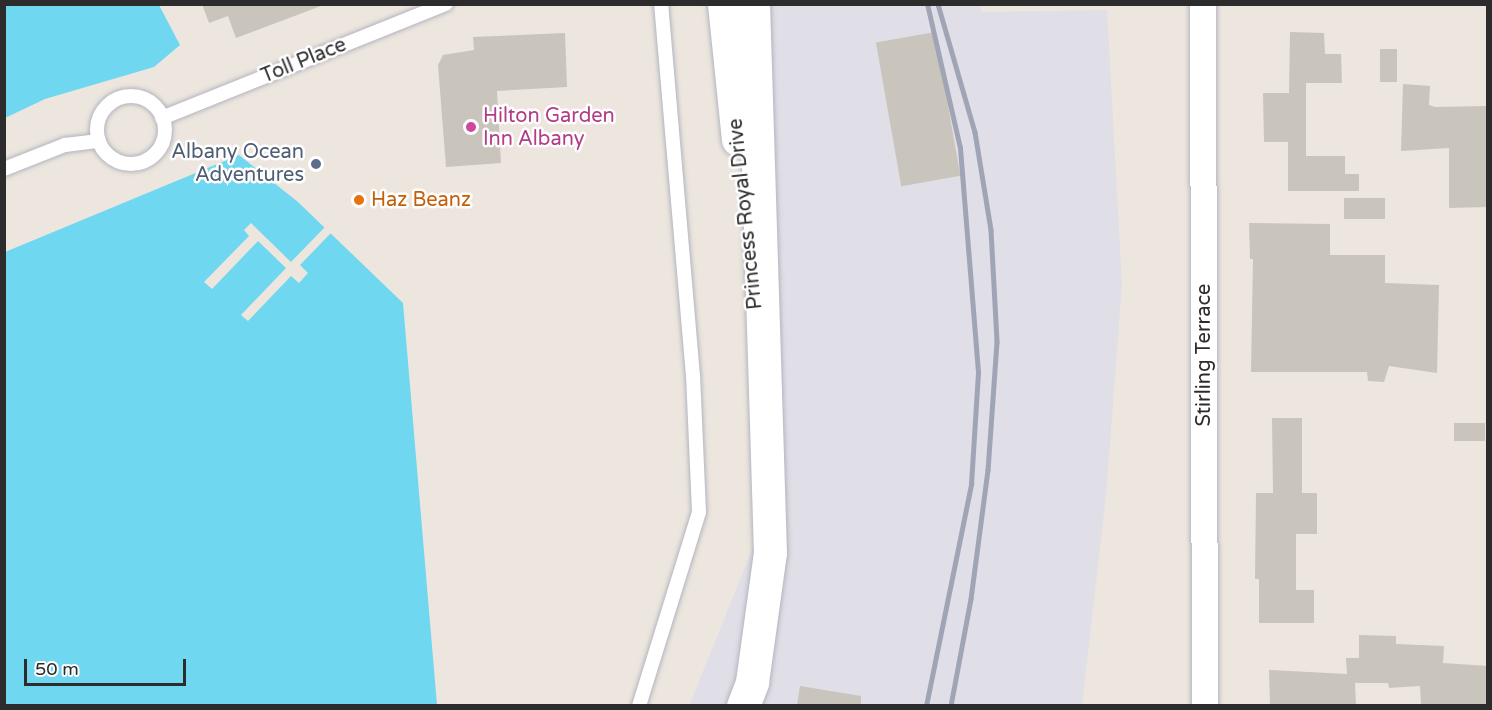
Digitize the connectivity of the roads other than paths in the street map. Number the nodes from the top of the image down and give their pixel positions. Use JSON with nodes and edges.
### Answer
{"nodes":[{"id":1,"x":446,"y":4,"type":"edge"},
{"id":2,"x":661,"y":4,"type":"edge"},
{"id":3,"x":724,"y":4,"type":"edge"},
{"id":4,"x":753,"y":4,"type":"edge"},
{"id":5,"x":1203,"y":4,"type":"edge"},
{"id":6,"x":162,"y":118,"type":"junction"},
{"id":7,"x":99,"y":141,"type":"junction"},
{"id":8,"x":4,"y":169,"type":"edge"},
{"id":9,"x":768,"y":424,"type":"junction"},
{"id":10,"x":639,"y":705,"type":"edge"},
{"id":11,"x":743,"y":705,"type":"edge"},
{"id":12,"x":1205,"y":705,"type":"edge"}],
"edges":[{"from":1,"to":6,"type":"lane","name":"Toll Place"},
{"from":2,"to":10,"type":"lane"},
{"from":3,"to":9,"type":"main road","name":"Princess Royal Drive"},
{"from":4,"to":9,"type":"main road","name":"Princess Royal Drive"},
{"from":5,"to":12,"type":"street","name":"Stirling Terrace"},
{"from":6,"to":7,"type":"lane"},
{"from":6,"to":7,"type":"lane"},
{"from":7,"to":8,"type":"lane"},
{"from":9,"to":11,"type":"main road","name":"Princess Royal Drive"}]}
